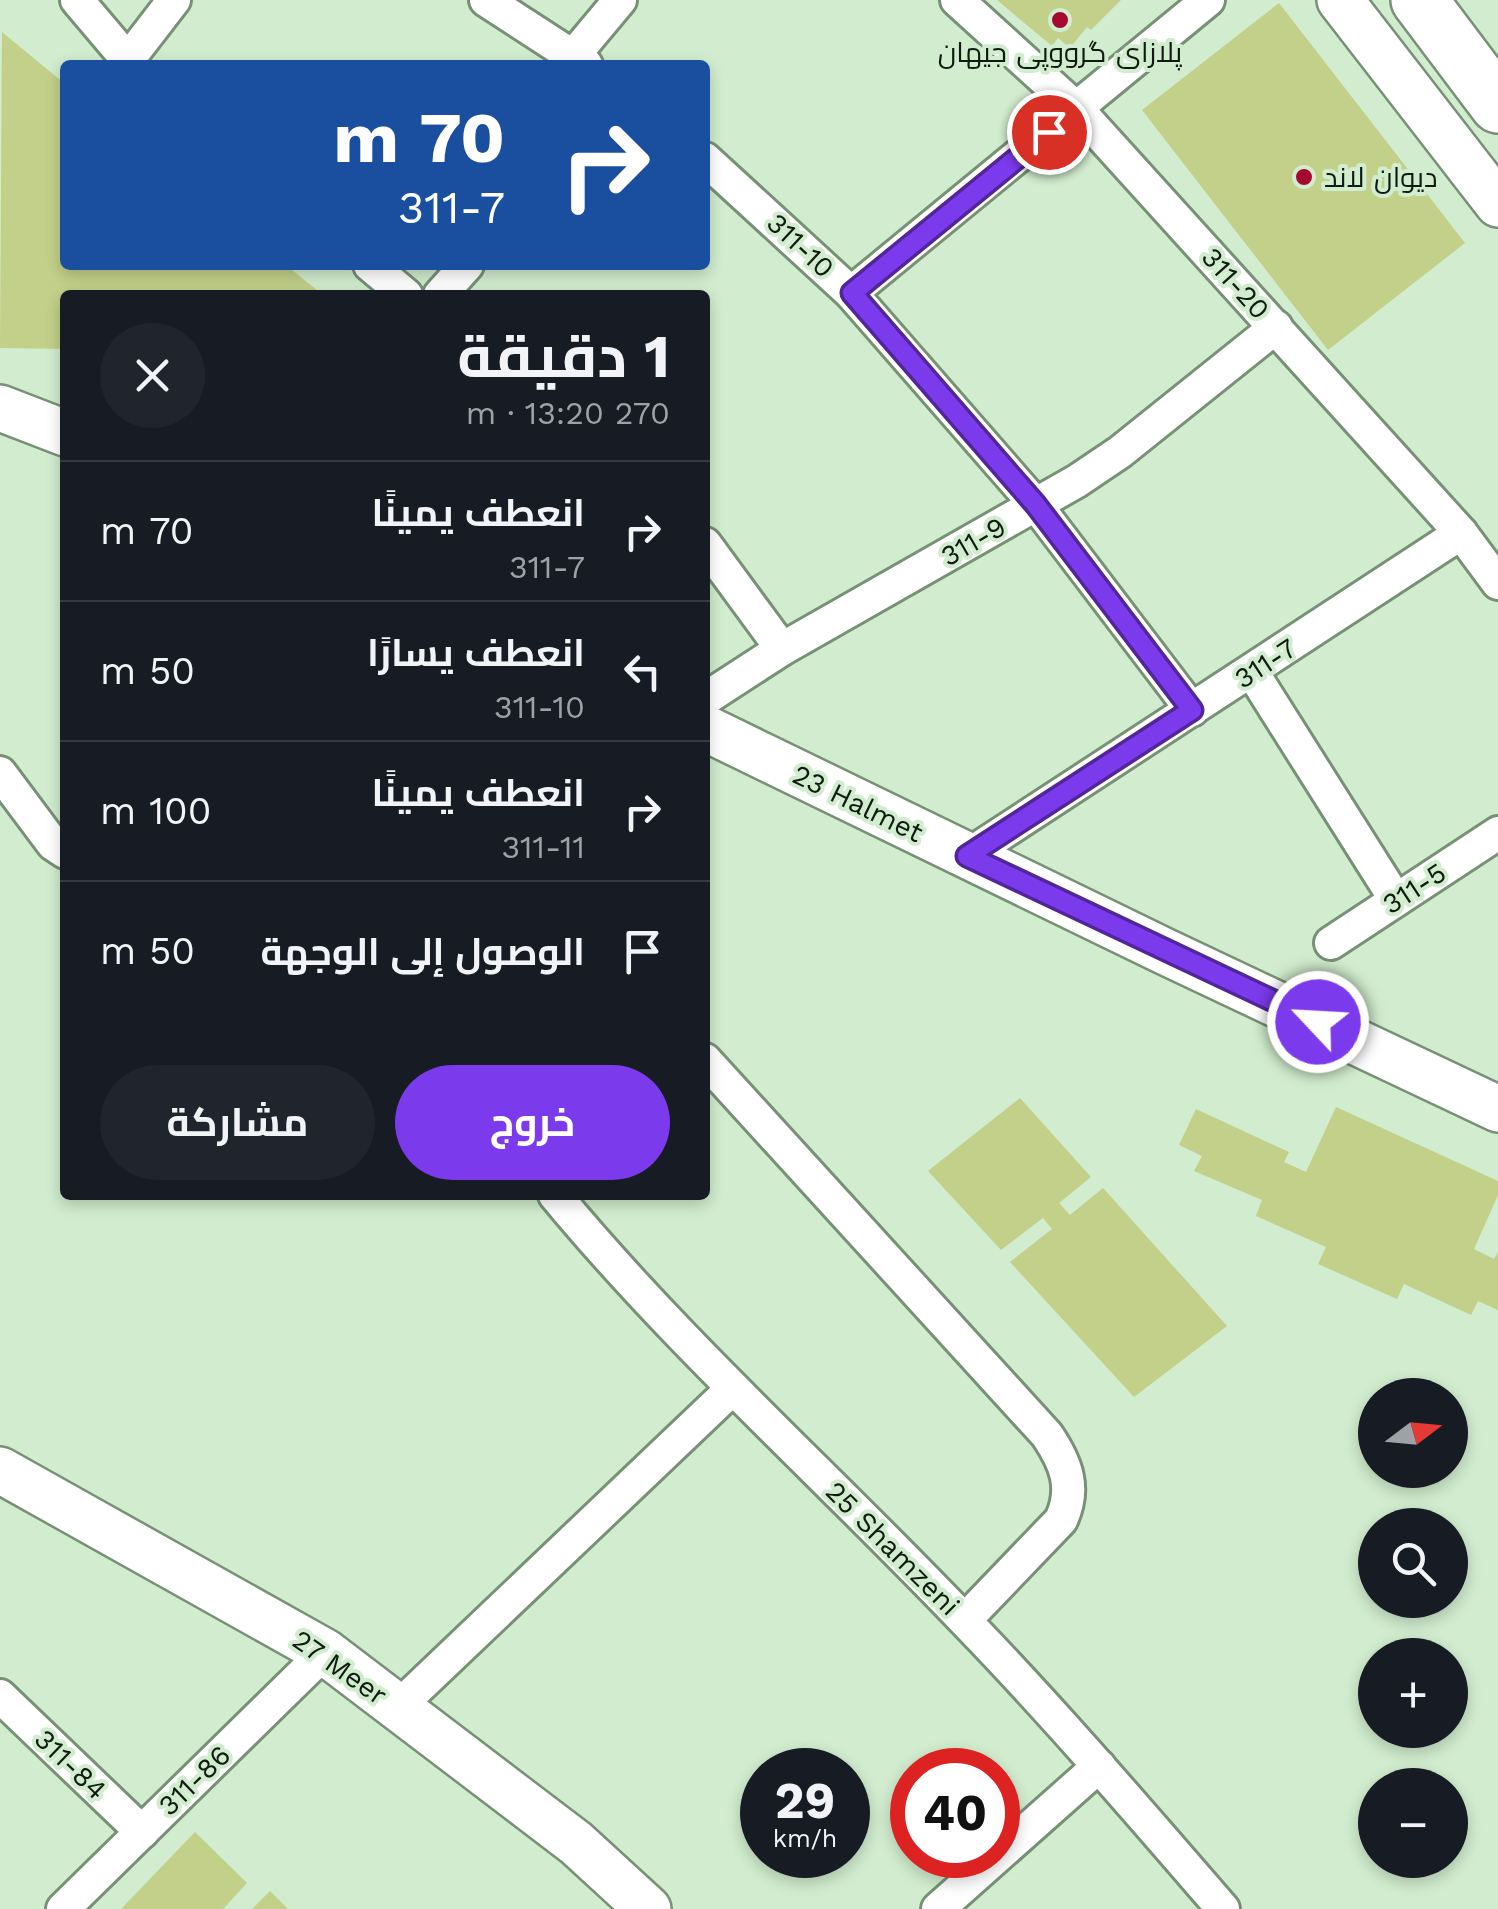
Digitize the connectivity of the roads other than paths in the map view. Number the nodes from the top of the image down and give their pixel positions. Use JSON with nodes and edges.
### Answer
{"nodes":[{"id":1,"x":77,"y":0,"type":"edge"},
{"id":2,"x":174,"y":0,"type":"edge"},
{"id":3,"x":486,"y":0,"type":"edge"},
{"id":4,"x":620,"y":0,"type":"edge"},
{"id":5,"x":957,"y":0,"type":"edge"},
{"id":6,"x":1208,"y":0,"type":"edge"},
{"id":7,"x":1340,"y":0,"type":"edge"},
{"id":8,"x":1419,"y":0,"type":"edge"},
{"id":9,"x":127,"y":60,"type":"edge"},
{"id":10,"x":132,"y":60,"type":"edge"},
{"id":11,"x":580,"y":60,"type":"edge"},
{"id":12,"x":1498,"y":105,"type":"edge"},
{"id":13,"x":1078,"y":109,"type":"junction"},
{"id":14,"x":710,"y":164,"type":"edge"},
{"id":15,"x":1498,"y":204,"type":"edge"},
{"id":16,"x":376,"y":270,"type":"edge"},
{"id":17,"x":462,"y":270,"type":"edge"},
{"id":18,"x":400,"y":290,"type":"edge"},
{"id":19,"x":444,"y":290,"type":"edge"},
{"id":20,"x":852,"y":293,"type":"junction"},
{"id":21,"x":1276,"y":327,"type":"junction"},
{"id":22,"x":0,"y":408,"type":"edge"},
{"id":23,"x":60,"y":432,"type":"edge"},
{"id":24,"x":1036,"y":505,"type":"junction"},
{"id":25,"x":1461,"y":533,"type":"junction"},
{"id":26,"x":710,"y":551,"type":"edge"},
{"id":27,"x":1498,"y":583,"type":"edge"},
{"id":28,"x":782,"y":650,"type":"junction"},
{"id":29,"x":1252,"y":672,"type":"junction"},
{"id":30,"x":710,"y":696,"type":"edge"},
{"id":31,"x":1192,"y":710,"type":"junction"},
{"id":32,"x":710,"y":730,"type":"edge"},
{"id":33,"x":0,"y":774,"type":"edge"},
{"id":34,"x":1498,"y":832,"type":"edge"},
{"id":35,"x":60,"y":849,"type":"edge"},
{"id":36,"x":967,"y":856,"type":"junction"},
{"id":37,"x":1396,"y":900,"type":"junction"},
{"id":38,"x":1331,"y":943,"type":"dead end"},
{"id":39,"x":710,"y":1065,"type":"edge"},
{"id":40,"x":1498,"y":1109,"type":"edge"},
{"id":41,"x":560,"y":1200,"type":"edge"},
{"id":42,"x":732,"y":1389,"type":"junction"},
{"id":43,"x":0,"y":1470,"type":"edge"},
{"id":44,"x":965,"y":1620,"type":"junction"},
{"id":45,"x":325,"y":1652,"type":"junction"},
{"id":46,"x":0,"y":1696,"type":"edge"},
{"id":47,"x":398,"y":1708,"type":"junction"},
{"id":48,"x":1099,"y":1766,"type":"junction"},
{"id":49,"x":142,"y":1832,"type":"junction"},
{"id":50,"x":63,"y":1909,"type":"edge"},
{"id":51,"x":648,"y":1909,"type":"edge"},
{"id":52,"x":938,"y":1909,"type":"edge"},
{"id":53,"x":1223,"y":1909,"type":"edge"}],
"edges":[{"from":1,"to":9,"type":"street"},
{"from":2,"to":10,"type":"street"},
{"from":3,"to":11,"type":"street"},
{"from":4,"to":11,"type":"street"},
{"from":5,"to":13,"type":"street","name":"311-20"},
{"from":6,"to":13,"type":"street"},
{"from":7,"to":15,"type":"street"},
{"from":8,"to":12,"type":"highway"},
{"from":13,"to":20,"type":"street"},
{"from":13,"to":21,"type":"street","name":"311-20"},
{"from":14,"to":20,"type":"street","name":"311-10"},
{"from":16,"to":18,"type":"street"},
{"from":17,"to":19,"type":"street"},
{"from":20,"to":24,"type":"street","name":"311-10"},
{"from":21,"to":24,"type":"street","name":"311-9"},
{"from":21,"to":25,"type":"street","name":"311-20"},
{"from":22,"to":23,"type":"street"},
{"from":24,"to":28,"type":"street","name":"311-9"},
{"from":24,"to":31,"type":"street","name":"311-10"},
{"from":25,"to":27,"type":"street","name":"311-20"},
{"from":25,"to":29,"type":"street","name":"311-7"},
{"from":26,"to":28,"type":"street"},
{"from":28,"to":30,"type":"street","name":"311-9"},
{"from":29,"to":31,"type":"street","name":"311-7"},
{"from":29,"to":37,"type":"street"},
{"from":31,"to":36,"type":"street","name":"311-7"},
{"from":32,"to":36,"type":"street","name":"23 Halmet"},
{"from":33,"to":35,"type":"street"},
{"from":34,"to":37,"type":"street","name":"311-5"},
{"from":36,"to":40,"type":"street","name":"23 Halmet"},
{"from":37,"to":38,"type":"street","name":"311-5"},
{"from":39,"to":44,"type":"street"},
{"from":41,"to":42,"type":"street","name":"25 Shamzeni"},
{"from":42,"to":44,"type":"street","name":"25 Shamzeni"},
{"from":42,"to":47,"type":"street"},
{"from":43,"to":45,"type":"street","name":"27 Meer"},
{"from":44,"to":48,"type":"street","name":"25 Shamzeni"},
{"from":45,"to":47,"type":"street","name":"27 Meer"},
{"from":45,"to":49,"type":"street","name":"311-86"},
{"from":46,"to":49,"type":"street","name":"311-84"},
{"from":47,"to":51,"type":"street","name":"27 Meer"},
{"from":48,"to":52,"type":"street"},
{"from":48,"to":53,"type":"street","name":"25 Shamzeni"},
{"from":49,"to":50,"type":"street","name":"311-86"}]}
